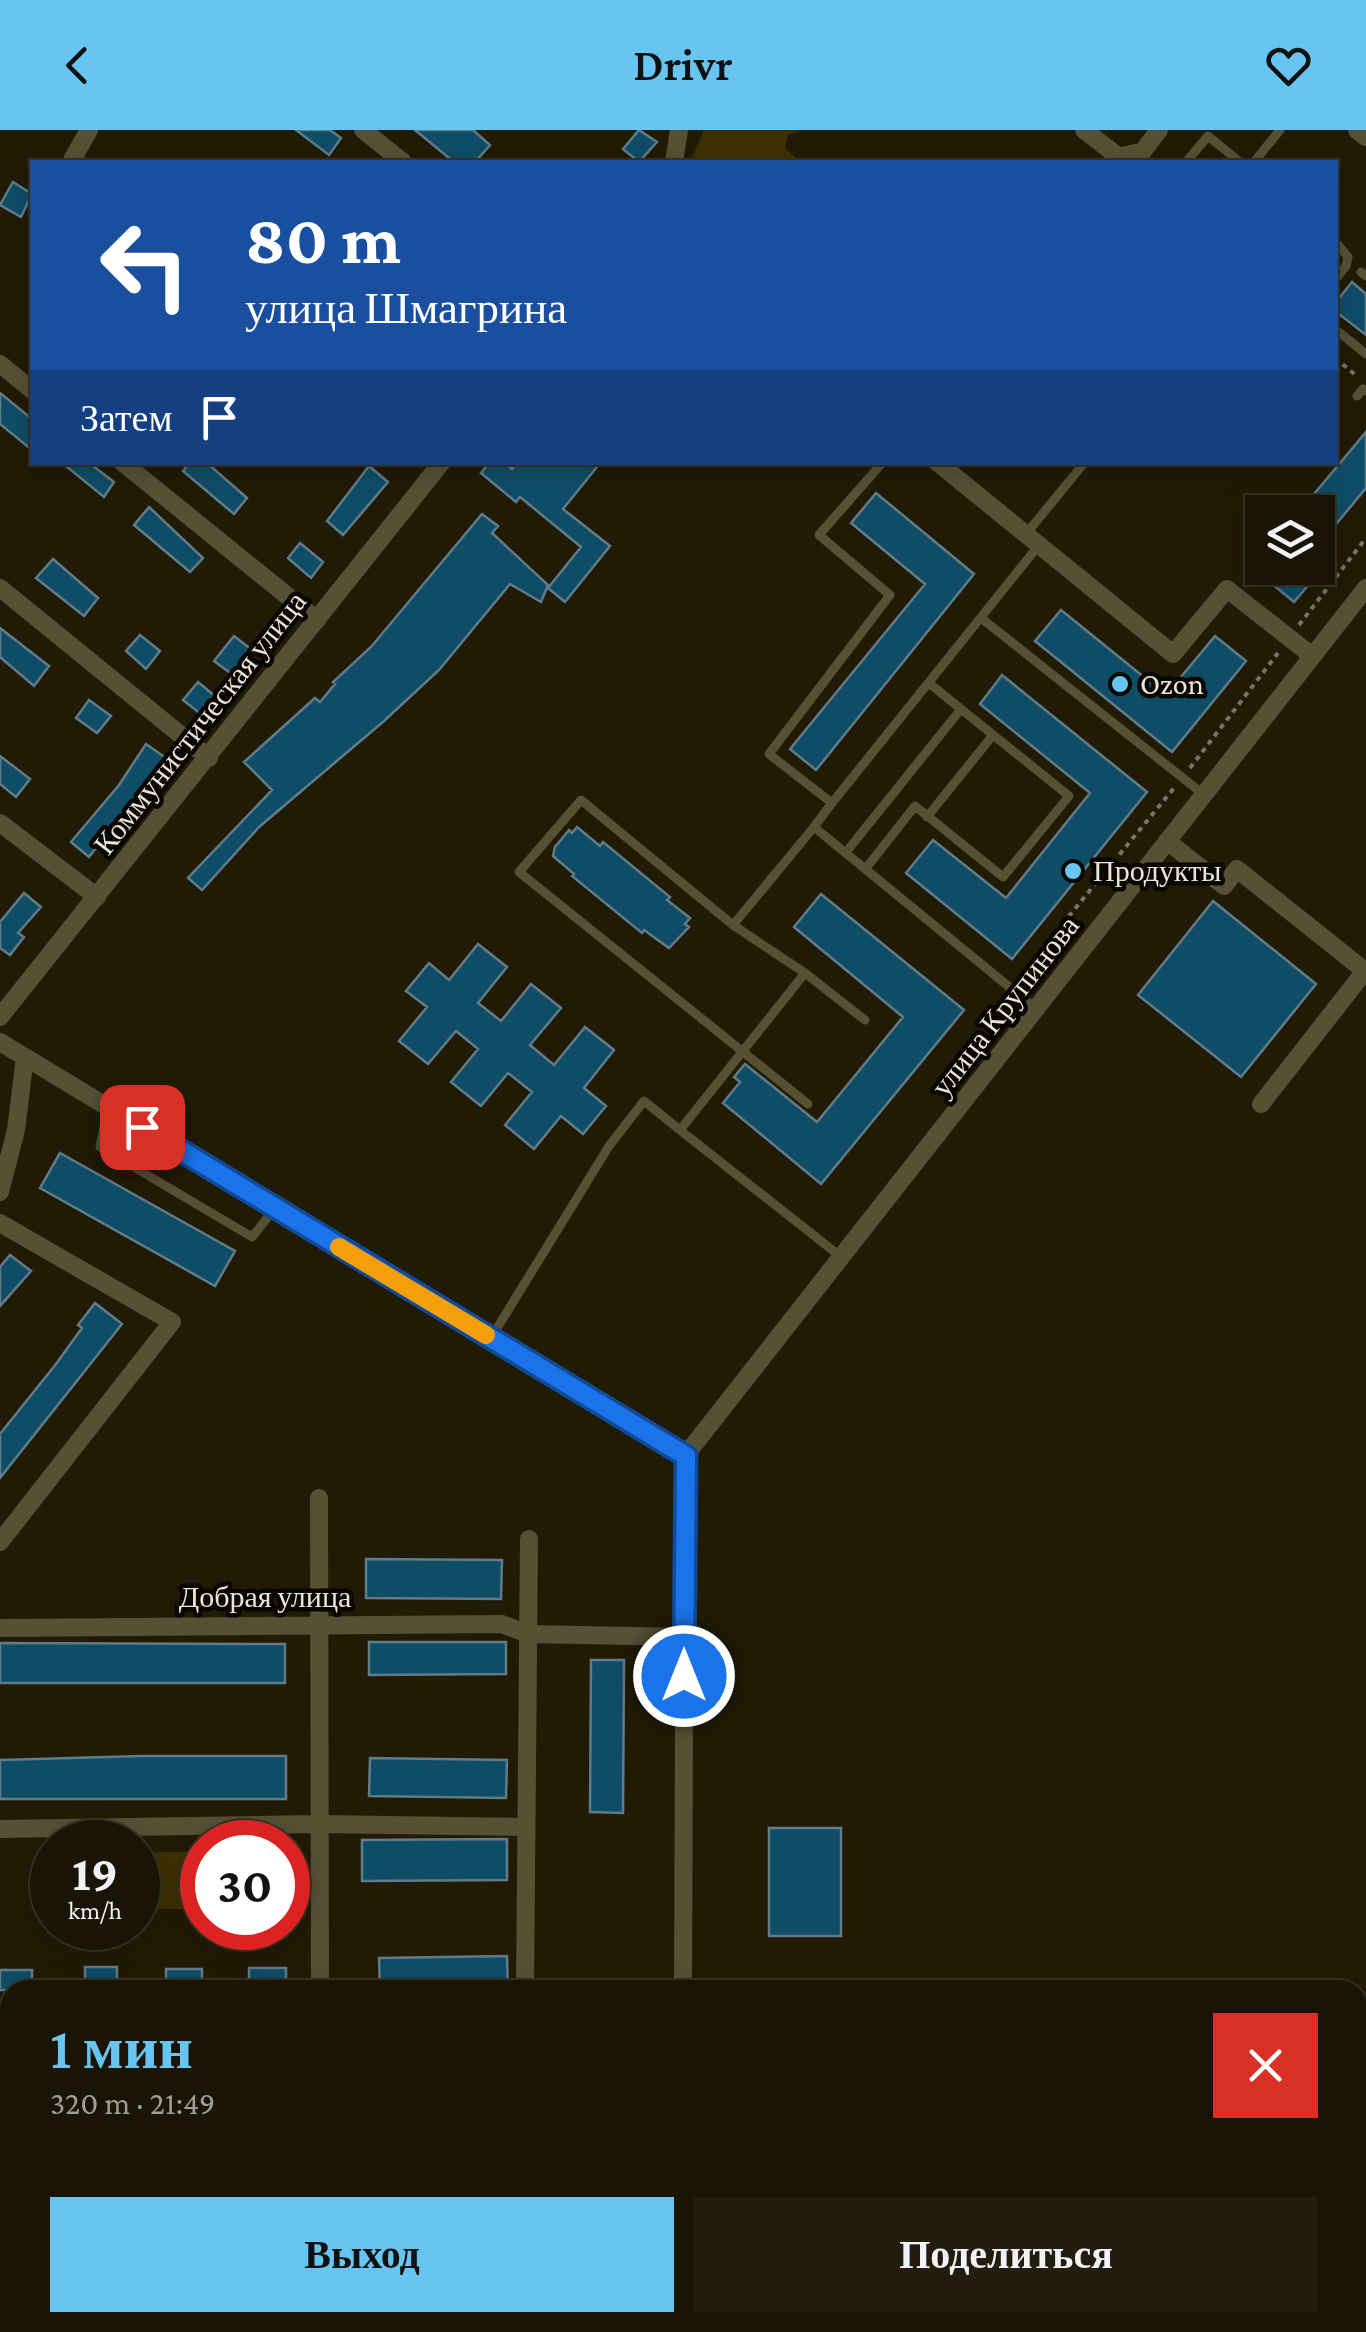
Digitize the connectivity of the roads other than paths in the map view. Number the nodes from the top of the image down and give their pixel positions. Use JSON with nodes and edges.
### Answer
{"nodes":[{"id":1,"x":90,"y":130,"type":"edge"},
{"id":2,"x":363,"y":130,"type":"edge"},
{"id":3,"x":679,"y":130,"type":"edge"},
{"id":4,"x":1084,"y":130,"type":"edge"},
{"id":5,"x":1160,"y":130,"type":"edge"},
{"id":6,"x":1280,"y":130,"type":"edge"},
{"id":7,"x":1358,"y":130,"type":"edge"},
{"id":8,"x":1366,"y":136,"type":"edge"},
{"id":9,"x":76,"y":160,"type":"edge"},
{"id":10,"x":400,"y":160,"type":"edge"},
{"id":11,"x":674,"y":160,"type":"edge"},
{"id":12,"x":1188,"y":160,"type":"edge"},
{"id":13,"x":1238,"y":160,"type":"edge"},
{"id":14,"x":1256,"y":160,"type":"edge"},
{"id":15,"x":1338,"y":245,"type":"edge"},
{"id":16,"x":1338,"y":276,"type":"edge"},
{"id":17,"x":1338,"y":331,"type":"edge"},
{"id":18,"x":1366,"y":354,"type":"edge"},
{"id":19,"x":0,"y":364,"type":"edge"},
{"id":20,"x":30,"y":388,"type":"edge"},
{"id":21,"x":126,"y":465,"type":"edge"},
{"id":22,"x":437,"y":465,"type":"edge"},
{"id":23,"x":881,"y":465,"type":"edge"},
{"id":24,"x":941,"y":465,"type":"edge"},
{"id":25,"x":1084,"y":465,"type":"edge"},
{"id":26,"x":1032,"y":540,"type":"junction"},
{"id":27,"x":0,"y":588,"type":"edge"},
{"id":28,"x":1366,"y":588,"type":"edge"},
{"id":29,"x":981,"y":618,"type":"junction"},
{"id":30,"x":317,"y":620,"type":"junction"},
{"id":31,"x":1311,"y":655,"type":"junction"},
{"id":32,"x":930,"y":684,"type":"junction"},
{"id":33,"x":962,"y":709,"type":"junction"},
{"id":34,"x":993,"y":735,"type":"junction"},
{"id":35,"x":209,"y":758,"type":"junction"},
{"id":36,"x":1203,"y":794,"type":"junction"},
{"id":37,"x":832,"y":804,"type":"junction"},
{"id":38,"x":927,"y":817,"type":"junction"},
{"id":39,"x":0,"y":823,"type":"edge"},
{"id":40,"x":814,"y":827,"type":"junction"},
{"id":41,"x":1167,"y":841,"type":"junction"},
{"id":42,"x":847,"y":851,"type":"junction"},
{"id":43,"x":867,"y":867,"type":"junction"},
{"id":44,"x":97,"y":897,"type":"junction"},
{"id":45,"x":733,"y":926,"type":"junction"},
{"id":46,"x":804,"y":973,"type":"junction"},
{"id":47,"x":1037,"y":1010,"type":"junction"},
{"id":48,"x":0,"y":1017,"type":"edge"},
{"id":49,"x":865,"y":1020,"type":"dead end"},
{"id":50,"x":0,"y":1042,"type":"edge"},
{"id":51,"x":743,"y":1051,"type":"junction"},
{"id":52,"x":25,"y":1057,"type":"junction"},
{"id":53,"x":808,"y":1104,"type":"dead end"},
{"id":54,"x":1261,"y":1104,"type":"dead end"},
{"id":55,"x":108,"y":1107,"type":"junction"},
{"id":56,"x":680,"y":1130,"type":"junction"},
{"id":57,"x":0,"y":1192,"type":"edge"},
{"id":58,"x":275,"y":1208,"type":"junction"},
{"id":59,"x":0,"y":1223,"type":"edge"},
{"id":60,"x":842,"y":1258,"type":"junction"},
{"id":61,"x":490,"y":1338,"type":"junction"},
{"id":62,"x":686,"y":1456,"type":"junction"},
{"id":63,"x":319,"y":1498,"type":"dead end"},
{"id":64,"x":529,"y":1540,"type":"dead end"},
{"id":65,"x":0,"y":1542,"type":"edge"},
{"id":66,"x":319,"y":1624,"type":"junction"},
{"id":67,"x":0,"y":1628,"type":"edge"},
{"id":68,"x":528,"y":1634,"type":"junction"},
{"id":69,"x":685,"y":1637,"type":"junction"},
{"id":70,"x":318,"y":1824,"type":"junction"},
{"id":71,"x":526,"y":1827,"type":"junction"},
{"id":72,"x":0,"y":1829,"type":"edge"},
{"id":73,"x":320,"y":1980,"type":"edge"},
{"id":74,"x":525,"y":1980,"type":"edge"},
{"id":75,"x":683,"y":1980,"type":"edge"}],
"edges":[{"from":1,"to":9,"type":"street"},
{"from":2,"to":10,"type":"street"},
{"from":3,"to":11,"type":"street"},
{"from":4,"to":5,"type":"street"},
{"from":6,"to":14,"type":"lane"},
{"from":7,"to":8,"type":"street"},
{"from":12,"to":13,"type":"lane"},
{"from":15,"to":16,"type":"lane"},
{"from":17,"to":18,"type":"lane"},
{"from":19,"to":20,"type":"street"},
{"from":21,"to":30,"type":"street"},
{"from":22,"to":30,"type":"street","name":"Коммунистическая улица"},
{"from":23,"to":37,"type":"lane"},
{"from":24,"to":26,"type":"street"},
{"from":25,"to":26,"type":"lane"},
{"from":26,"to":29,"type":"lane"},
{"from":26,"to":31,"type":"street"},
{"from":27,"to":35,"type":"street"},
{"from":28,"to":31,"type":"street","name":"улица Крупинова"},
{"from":29,"to":32,"type":"lane"},
{"from":29,"to":36,"type":"lane"},
{"from":30,"to":35,"type":"street","name":"Коммунистическая улица"},
{"from":31,"to":36,"type":"street","name":"улица Крупинова"},
{"from":32,"to":33,"type":"lane"},
{"from":32,"to":37,"type":"lane"},
{"from":33,"to":34,"type":"lane"},
{"from":33,"to":42,"type":"lane"},
{"from":34,"to":38,"type":"lane"},
{"from":34,"to":38,"type":"lane"},
{"from":35,"to":44,"type":"street","name":"Коммунистическая улица"},
{"from":36,"to":41,"type":"street","name":"улица Крупинова"},
{"from":37,"to":40,"type":"lane"},
{"from":38,"to":43,"type":"lane"},
{"from":39,"to":44,"type":"street"},
{"from":40,"to":42,"type":"lane"},
{"from":40,"to":45,"type":"lane"},
{"from":41,"to":47,"type":"street","name":"улица Крупинова"},
{"from":41,"to":54,"type":"street"},
{"from":42,"to":43,"type":"lane"},
{"from":43,"to":47,"type":"lane"},
{"from":44,"to":48,"type":"street","name":"Коммунистическая улица"},
{"from":45,"to":46,"type":"lane"},
{"from":45,"to":51,"type":"lane"},
{"from":46,"to":49,"type":"lane"},
{"from":46,"to":51,"type":"lane"},
{"from":47,"to":60,"type":"street","name":"улица Крупинова"},
{"from":50,"to":52,"type":"street"},
{"from":51,"to":53,"type":"lane"},
{"from":51,"to":56,"type":"lane"},
{"from":52,"to":55,"type":"street"},
{"from":52,"to":57,"type":"street"},
{"from":55,"to":58,"type":"street"},
{"from":55,"to":58,"type":"lane"},
{"from":56,"to":60,"type":"lane"},
{"from":56,"to":61,"type":"lane"},
{"from":58,"to":61,"type":"street"},
{"from":59,"to":65,"type":"street"},
{"from":60,"to":62,"type":"street","name":"улица Крупинова"},
{"from":61,"to":62,"type":"street"},
{"from":62,"to":69,"type":"street"},
{"from":63,"to":66,"type":"street"},
{"from":64,"to":68,"type":"street"},
{"from":66,"to":67,"type":"street","name":"Добрая улица"},
{"from":66,"to":68,"type":"street","name":"Добрая улица"},
{"from":66,"to":70,"type":"street"},
{"from":68,"to":69,"type":"street","name":"Добрая улица"},
{"from":68,"to":71,"type":"street"},
{"from":69,"to":75,"type":"street"},
{"from":70,"to":71,"type":"street"},
{"from":70,"to":72,"type":"street"},
{"from":70,"to":73,"type":"street"},
{"from":71,"to":74,"type":"street"}]}
